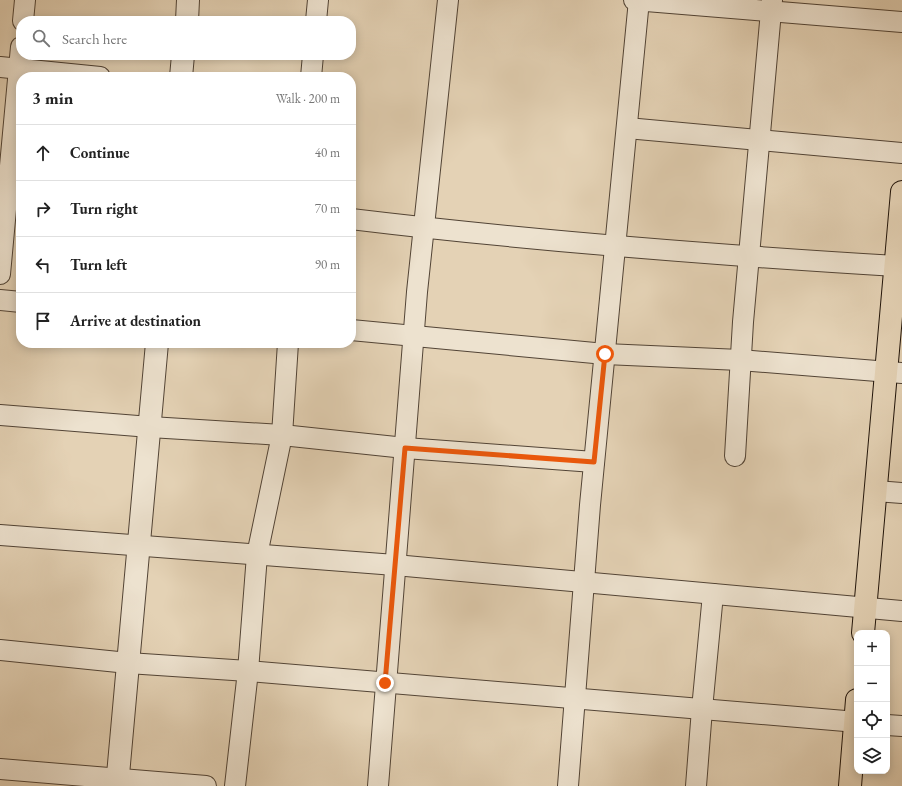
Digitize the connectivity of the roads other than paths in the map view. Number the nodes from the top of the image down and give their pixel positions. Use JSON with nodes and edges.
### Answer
{"nodes":[{"id":1,"x":25,"y":0,"type":"edge"},
{"id":2,"x":188,"y":0,"type":"edge"},
{"id":3,"x":318,"y":0,"type":"edge"},
{"id":4,"x":448,"y":0,"type":"edge"},
{"id":5,"x":634,"y":0,"type":"edge"},
{"id":6,"x":639,"y":0,"type":"edge"},
{"id":7,"x":771,"y":6,"type":"edge"},
{"id":8,"x":23,"y":16,"type":"edge"},
{"id":9,"x":186,"y":16,"type":"edge"},
{"id":10,"x":316,"y":16,"type":"edge"},
{"id":11,"x":902,"y":22,"type":"edge"},
{"id":12,"x":16,"y":57,"type":"edge"},
{"id":13,"x":183,"y":60,"type":"edge"},
{"id":14,"x":313,"y":60,"type":"edge"},
{"id":15,"x":10,"y":68,"type":"edge"},
{"id":16,"x":50,"y":72,"type":"edge"},
{"id":17,"x":182,"y":72,"type":"edge"},
{"id":18,"x":311,"y":72,"type":"edge"},
{"id":19,"x":627,"y":128,"type":"junction"},
{"id":20,"x":759,"y":140,"type":"junction"},
{"id":21,"x":902,"y":153,"type":"edge"},
{"id":22,"x":10,"y":179,"type":"edge"},
{"id":23,"x":902,"y":192,"type":"edge"},
{"id":24,"x":356,"y":220,"type":"edge"},
{"id":25,"x":424,"y":228,"type":"junction"},
{"id":26,"x":615,"y":246,"type":"junction"},
{"id":27,"x":748,"y":257,"type":"junction"},
{"id":28,"x":898,"y":260,"type":"edge"},
{"id":29,"x":0,"y":274,"type":"edge"},
{"id":30,"x":0,"y":300,"type":"edge"},
{"id":31,"x":16,"y":302,"type":"edge"},
{"id":32,"x":356,"y":330,"type":"edge"},
{"id":33,"x":414,"y":336,"type":"junction"},
{"id":34,"x":157,"y":348,"type":"edge"},
{"id":35,"x":288,"y":348,"type":"edge"},
{"id":36,"x":605,"y":354,"type":"junction"},
{"id":37,"x":740,"y":360,"type":"junction"},
{"id":38,"x":894,"y":373,"type":"edge"},
{"id":39,"x":0,"y":414,"type":"edge"},
{"id":40,"x":150,"y":427,"type":"junction"},
{"id":41,"x":282,"y":435,"type":"junction"},
{"id":42,"x":405,"y":448,"type":"junction"},
{"id":43,"x":735,"y":456,"type":"dead end"},
{"id":44,"x":594,"y":462,"type":"junction"},
{"id":45,"x":876,"y":491,"type":"junction"},
{"id":46,"x":902,"y":492,"type":"edge"},
{"id":47,"x":0,"y":535,"type":"edge"},
{"id":48,"x":139,"y":546,"type":"junction"},
{"id":49,"x":257,"y":555,"type":"junction"},
{"id":50,"x":395,"y":565,"type":"junction"},
{"id":51,"x":584,"y":582,"type":"junction"},
{"id":52,"x":713,"y":594,"type":"junction"},
{"id":53,"x":865,"y":607,"type":"junction"},
{"id":54,"x":902,"y":610,"type":"edge"},
{"id":55,"x":863,"y":630,"type":"edge"},
{"id":56,"x":0,"y":650,"type":"edge"},
{"id":57,"x":128,"y":663,"type":"junction"},
{"id":58,"x":248,"y":671,"type":"junction"},
{"id":59,"x":385,"y":683,"type":"junction"},
{"id":60,"x":574,"y":698,"type":"junction"},
{"id":61,"x":702,"y":709,"type":"junction"},
{"id":62,"x":854,"y":722,"type":"edge"},
{"id":63,"x":890,"y":725,"type":"edge"},
{"id":64,"x":902,"y":726,"type":"edge"},
{"id":65,"x":854,"y":738,"type":"edge"},
{"id":66,"x":0,"y":769,"type":"edge"},
{"id":67,"x":118,"y":783,"type":"edge"},
{"id":68,"x":206,"y":786,"type":"edge"},
{"id":69,"x":235,"y":786,"type":"edge"},
{"id":70,"x":378,"y":786,"type":"edge"},
{"id":71,"x":568,"y":786,"type":"edge"},
{"id":72,"x":696,"y":786,"type":"edge"},
{"id":73,"x":850,"y":786,"type":"edge"}],
"edges":[{"from":1,"to":8,"type":"street"},
{"from":2,"to":9,"type":"street"},
{"from":3,"to":10,"type":"street"},
{"from":4,"to":25,"type":"street"},
{"from":5,"to":6,"type":"street"},
{"from":6,"to":7,"type":"street"},
{"from":6,"to":19,"type":"street"},
{"from":7,"to":11,"type":"street"},
{"from":7,"to":20,"type":"street"},
{"from":12,"to":15,"type":"street"},
{"from":13,"to":17,"type":"street"},
{"from":14,"to":18,"type":"street"},
{"from":15,"to":16,"type":"street"},
{"from":15,"to":22,"type":"street"},
{"from":19,"to":20,"type":"street"},
{"from":19,"to":26,"type":"street"},
{"from":20,"to":21,"type":"street"},
{"from":20,"to":27,"type":"street"},
{"from":22,"to":29,"type":"street"},
{"from":23,"to":28,"type":"main road"},
{"from":24,"to":25,"type":"street"},
{"from":25,"to":26,"type":"street"},
{"from":25,"to":33,"type":"street"},
{"from":26,"to":27,"type":"street"},
{"from":26,"to":36,"type":"street"},
{"from":27,"to":28,"type":"street"},
{"from":27,"to":37,"type":"street"},
{"from":28,"to":38,"type":"main road"},
{"from":30,"to":31,"type":"street"},
{"from":32,"to":33,"type":"street"},
{"from":33,"to":36,"type":"street"},
{"from":33,"to":42,"type":"street"},
{"from":34,"to":40,"type":"street"},
{"from":35,"to":41,"type":"street"},
{"from":36,"to":37,"type":"street"},
{"from":36,"to":44,"type":"street"},
{"from":37,"to":38,"type":"street"},
{"from":37,"to":43,"type":"street"},
{"from":38,"to":45,"type":"main road"},
{"from":39,"to":40,"type":"street"},
{"from":40,"to":41,"type":"street"},
{"from":40,"to":48,"type":"street"},
{"from":41,"to":42,"type":"street"},
{"from":41,"to":49,"type":"street"},
{"from":42,"to":44,"type":"street"},
{"from":42,"to":50,"type":"street"},
{"from":44,"to":51,"type":"street"},
{"from":45,"to":46,"type":"street"},
{"from":45,"to":53,"type":"main road"},
{"from":47,"to":48,"type":"street"},
{"from":48,"to":49,"type":"street"},
{"from":48,"to":57,"type":"street"},
{"from":49,"to":50,"type":"street"},
{"from":49,"to":58,"type":"street"},
{"from":50,"to":51,"type":"street"},
{"from":50,"to":59,"type":"street"},
{"from":51,"to":52,"type":"street"},
{"from":51,"to":60,"type":"street"},
{"from":52,"to":53,"type":"street"},
{"from":52,"to":61,"type":"street"},
{"from":53,"to":54,"type":"street"},
{"from":53,"to":55,"type":"main road"},
{"from":56,"to":57,"type":"street"},
{"from":57,"to":58,"type":"street"},
{"from":57,"to":67,"type":"street"},
{"from":58,"to":59,"type":"street"},
{"from":58,"to":69,"type":"street"},
{"from":59,"to":60,"type":"street"},
{"from":59,"to":70,"type":"street"},
{"from":60,"to":61,"type":"street"},
{"from":60,"to":71,"type":"street"},
{"from":61,"to":62,"type":"street"},
{"from":61,"to":72,"type":"street"},
{"from":63,"to":64,"type":"street"},
{"from":65,"to":73,"type":"main road"},
{"from":66,"to":67,"type":"street"},
{"from":67,"to":68,"type":"street"}]}
